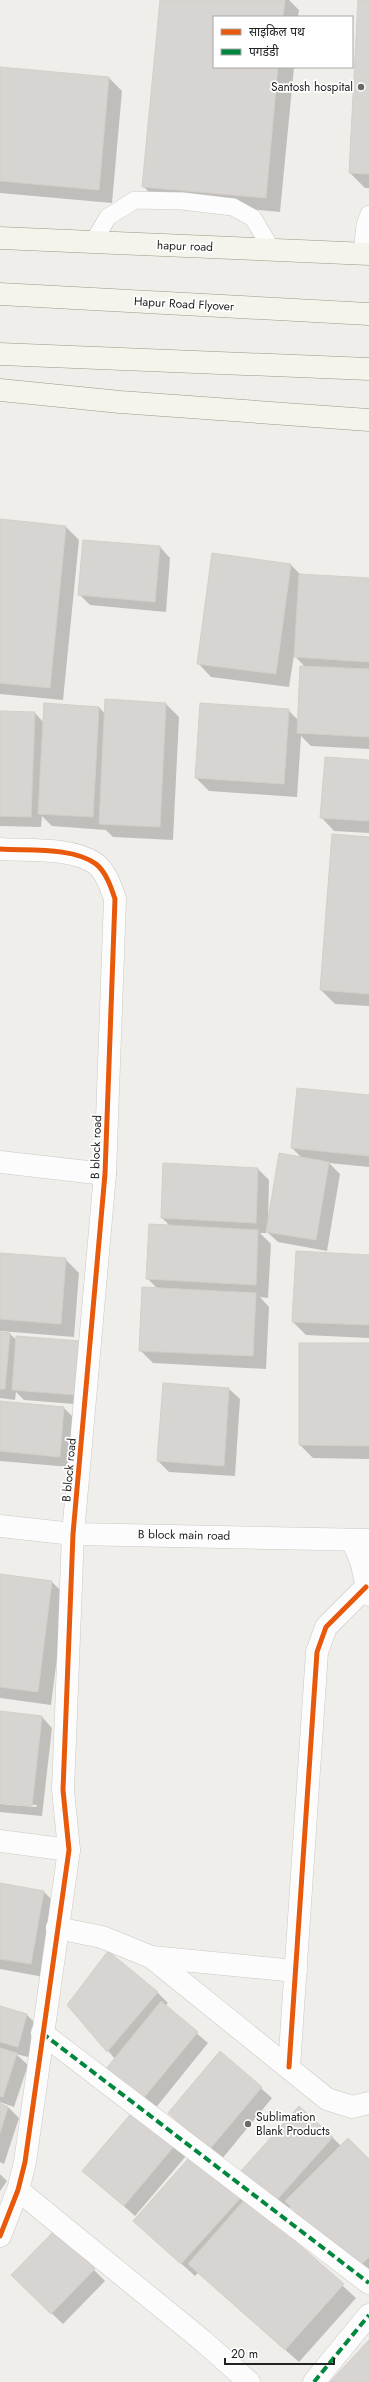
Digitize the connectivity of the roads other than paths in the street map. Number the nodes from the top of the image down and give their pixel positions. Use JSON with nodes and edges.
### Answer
{"nodes":[{"id":1,"x":369,"y":214,"type":"edge"},
{"id":2,"x":0,"y":238,"type":"edge"},
{"id":3,"x":93,"y":242,"type":"junction"},
{"id":4,"x":272,"y":250,"type":"junction"},
{"id":5,"x":366,"y":254,"type":"edge"},
{"id":6,"x":0,"y":294,"type":"edge"},
{"id":7,"x":369,"y":314,"type":"edge"},
{"id":8,"x":0,"y":354,"type":"edge"},
{"id":9,"x":369,"y":369,"type":"edge"},
{"id":10,"x":0,"y":390,"type":"edge"},
{"id":11,"x":369,"y":420,"type":"edge"},
{"id":12,"x":0,"y":849,"type":"edge"},
{"id":13,"x":0,"y":1162,"type":"edge"},
{"id":14,"x":105,"y":1174,"type":"junction"},
{"id":15,"x":0,"y":1526,"type":"edge"},
{"id":16,"x":73,"y":1534,"type":"junction"},
{"id":17,"x":361,"y":1540,"type":"edge"},
{"id":18,"x":367,"y":1591,"type":"edge"},
{"id":19,"x":0,"y":1841,"type":"edge"},
{"id":20,"x":69,"y":1850,"type":"junction"},
{"id":21,"x":57,"y":1928,"type":"junction"},
{"id":22,"x":151,"y":1957,"type":"junction"},
{"id":23,"x":296,"y":1971,"type":"junction"},
{"id":24,"x":42,"y":2033,"type":"junction"},
{"id":25,"x":289,"y":2067,"type":"junction"},
{"id":26,"x":369,"y":2103,"type":"edge"},
{"id":27,"x":18,"y":2190,"type":"junction"},
{"id":28,"x":0,"y":2236,"type":"edge"},
{"id":29,"x":369,"y":2283,"type":"edge"},
{"id":30,"x":369,"y":2315,"type":"edge"},
{"id":31,"x":249,"y":2382,"type":"edge"},
{"id":32,"x":314,"y":2382,"type":"edge"}],
"edges":[{"from":1,"to":5,"type":"lane"},
{"from":2,"to":3,"type":"street","name":"hapur road"},
{"from":3,"to":4,"type":"street","name":"hapur road"},
{"from":3,"to":4,"type":"lane"},
{"from":4,"to":5,"type":"street","name":"hapur road"},
{"from":6,"to":7,"type":"street","name":"Hapur Road Flyover"},
{"from":8,"to":9,"type":"street"},
{"from":10,"to":11,"type":"street"},
{"from":12,"to":14,"type":"street","name":"B block road"},
{"from":13,"to":14,"type":"street"},
{"from":14,"to":16,"type":"street","name":"B block road"},
{"from":15,"to":16,"type":"street","name":"B block main road"},
{"from":16,"to":17,"type":"street","name":"B block main road"},
{"from":16,"to":20,"type":"street","name":"B block road"},
{"from":17,"to":18,"type":"street"},
{"from":18,"to":23,"type":"street"},
{"from":19,"to":20,"type":"street"},
{"from":20,"to":21,"type":"street","name":"B block road"},
{"from":21,"to":22,"type":"street"},
{"from":21,"to":24,"type":"street","name":"B block road"},
{"from":22,"to":23,"type":"street"},
{"from":22,"to":25,"type":"street"},
{"from":23,"to":25,"type":"street"},
{"from":24,"to":27,"type":"street","name":"B block road"},
{"from":24,"to":29,"type":"street"},
{"from":25,"to":26,"type":"street"},
{"from":27,"to":28,"type":"street","name":"B block road"},
{"from":27,"to":31,"type":"street"},
{"from":30,"to":32,"type":"street"}]}
